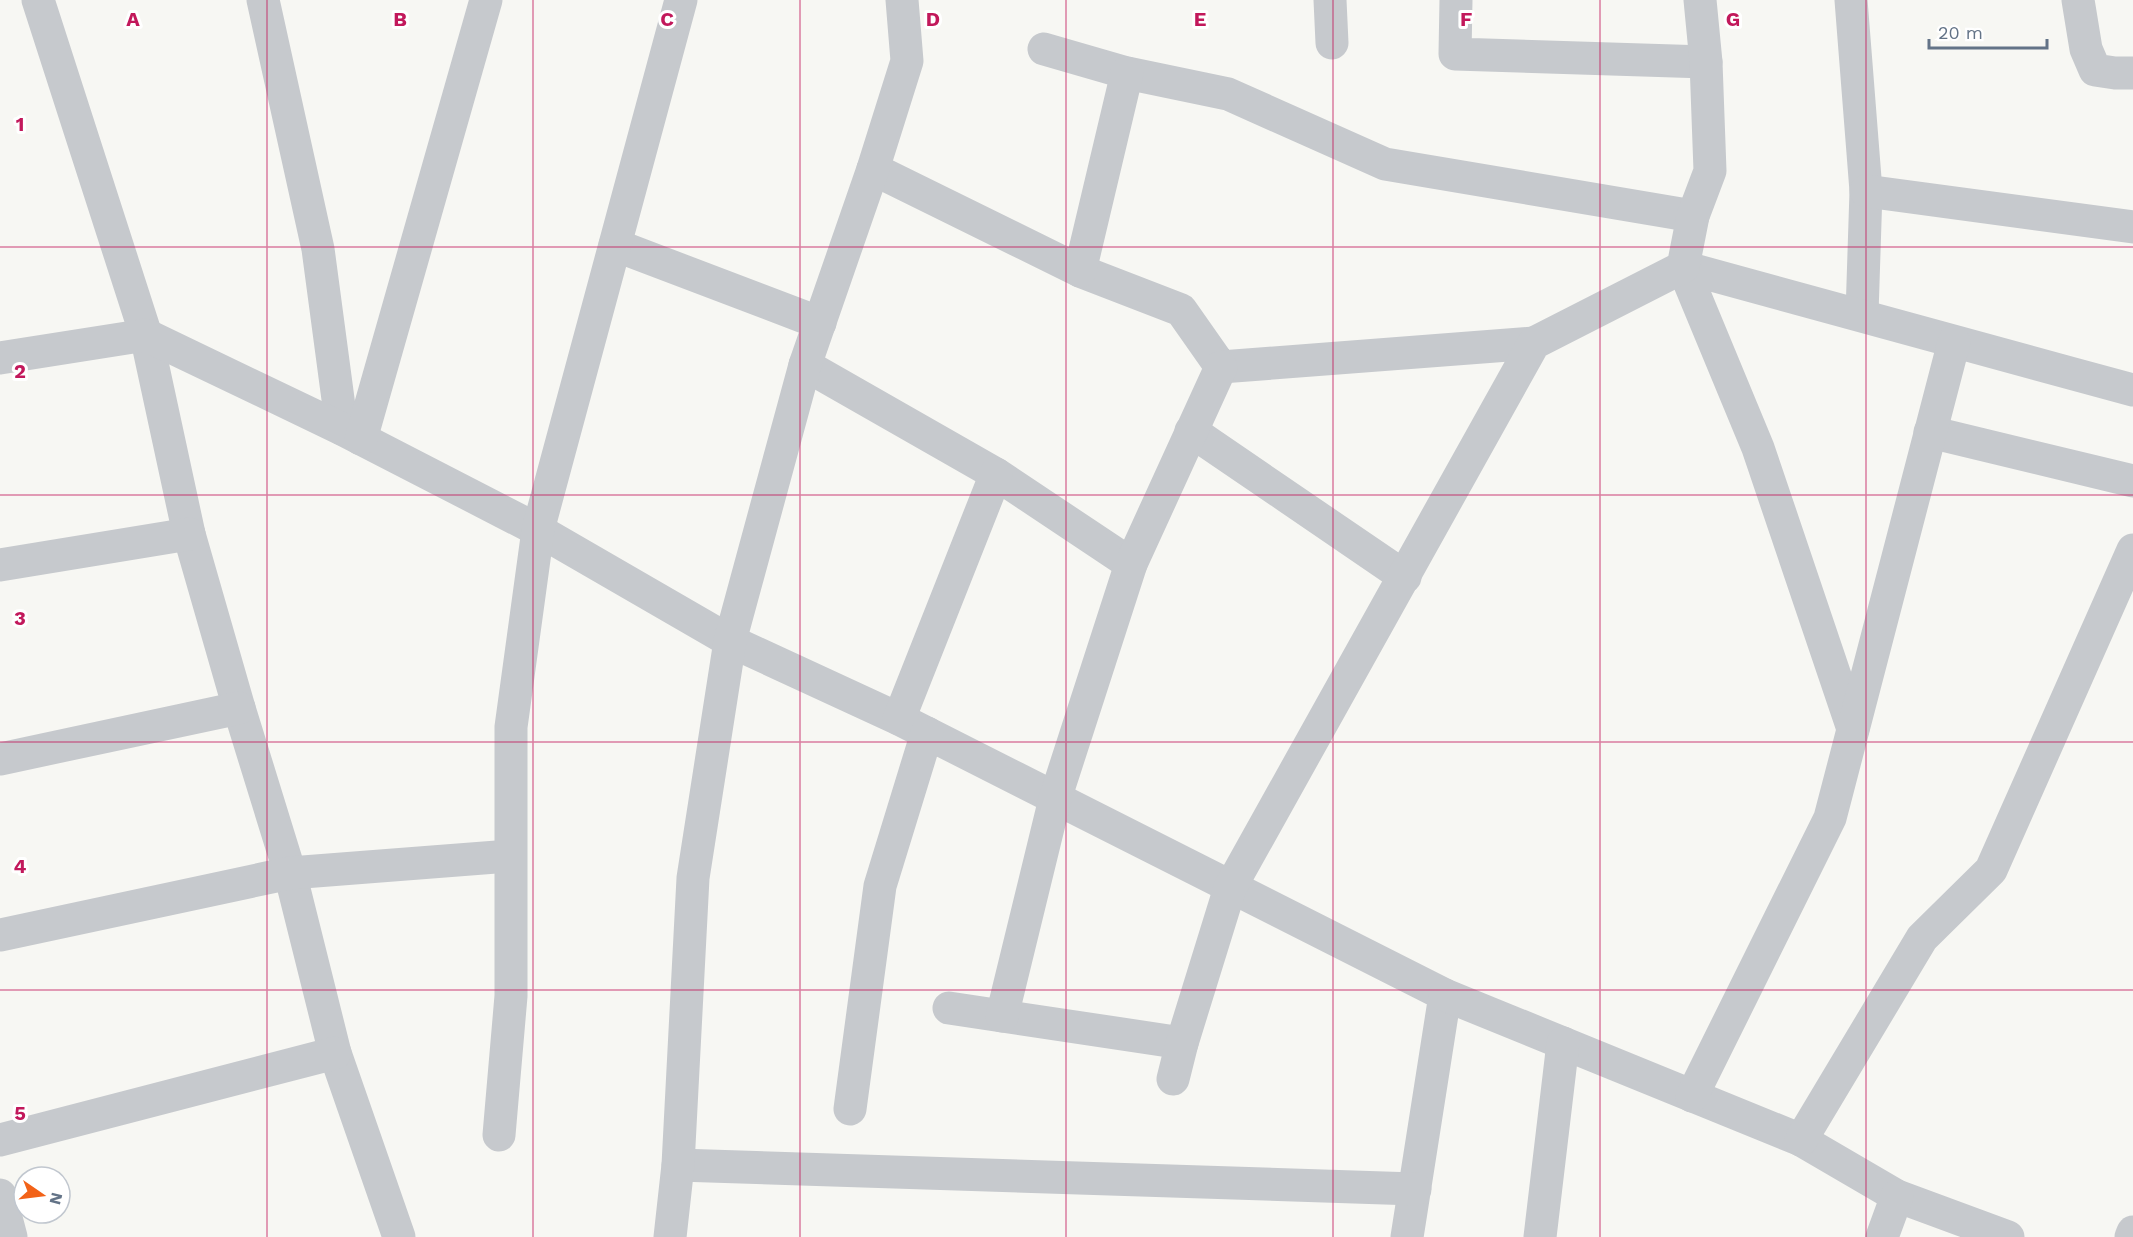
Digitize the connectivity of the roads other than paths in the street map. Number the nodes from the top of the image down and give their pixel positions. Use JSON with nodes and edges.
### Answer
{"nodes":[{"id":1,"x":38,"y":0,"type":"edge"},
{"id":2,"x":263,"y":0,"type":"edge"},
{"id":3,"x":486,"y":0,"type":"edge"},
{"id":4,"x":681,"y":0,"type":"edge"},
{"id":5,"x":902,"y":0,"type":"edge"},
{"id":6,"x":1330,"y":0,"type":"edge"},
{"id":7,"x":1456,"y":0,"type":"edge"},
{"id":8,"x":1700,"y":0,"type":"edge"},
{"id":9,"x":1851,"y":0,"type":"edge"},
{"id":10,"x":2078,"y":0,"type":"edge"},
{"id":11,"x":1332,"y":43,"type":"dead end"},
{"id":12,"x":1044,"y":49,"type":"dead end"},
{"id":13,"x":1706,"y":62,"type":"junction"},
{"id":14,"x":1126,"y":73,"type":"junction"},
{"id":15,"x":2133,"y":73,"type":"edge"},
{"id":16,"x":873,"y":169,"type":"junction"},
{"id":17,"x":1866,"y":190,"type":"junction"},
{"id":18,"x":1694,"y":216,"type":"junction"},
{"id":19,"x":2133,"y":227,"type":"edge"},
{"id":20,"x":615,"y":245,"type":"junction"},
{"id":21,"x":1683,"y":267,"type":"junction"},
{"id":22,"x":1080,"y":271,"type":"junction"},
{"id":23,"x":1862,"y":314,"type":"junction"},
{"id":24,"x":820,"y":323,"type":"junction"},
{"id":25,"x":146,"y":335,"type":"junction"},
{"id":26,"x":1534,"y":342,"type":"junction"},
{"id":27,"x":1954,"y":342,"type":"junction"},
{"id":28,"x":0,"y":358,"type":"edge"},
{"id":29,"x":805,"y":365,"type":"junction"},
{"id":30,"x":1221,"y":367,"type":"junction"},
{"id":31,"x":2133,"y":390,"type":"edge"},
{"id":32,"x":1191,"y":432,"type":"junction"},
{"id":33,"x":1930,"y":432,"type":"junction"},
{"id":34,"x":351,"y":434,"type":"junction"},
{"id":35,"x":996,"y":474,"type":"junction"},
{"id":36,"x":2133,"y":481,"type":"edge"},
{"id":37,"x":538,"y":530,"type":"junction"},
{"id":38,"x":189,"y":534,"type":"junction"},
{"id":39,"x":2133,"y":550,"type":"edge"},
{"id":40,"x":1131,"y":564,"type":"junction"},
{"id":41,"x":0,"y":565,"type":"edge"},
{"id":42,"x":1405,"y":577,"type":"junction"},
{"id":43,"x":730,"y":641,"type":"junction"},
{"id":44,"x":239,"y":708,"type":"junction"},
{"id":45,"x":913,"y":726,"type":"junction"},
{"id":46,"x":1853,"y":729,"type":"junction"},
{"id":47,"x":0,"y":759,"type":"edge"},
{"id":48,"x":1055,"y":799,"type":"junction"},
{"id":49,"x":510,"y":856,"type":"junction"},
{"id":50,"x":290,"y":873,"type":"junction"},
{"id":51,"x":1230,"y":888,"type":"junction"},
{"id":52,"x":0,"y":935,"type":"edge"},
{"id":53,"x":1445,"y":995,"type":"junction"},
{"id":54,"x":949,"y":1008,"type":"dead end"},
{"id":55,"x":1002,"y":1016,"type":"junction"},
{"id":56,"x":1182,"y":1043,"type":"junction"},
{"id":57,"x":1563,"y":1043,"type":"junction"},
{"id":58,"x":335,"y":1053,"type":"junction"},
{"id":59,"x":1173,"y":1078,"type":"dead end"},
{"id":60,"x":1692,"y":1095,"type":"junction"},
{"id":61,"x":850,"y":1109,"type":"dead end"},
{"id":62,"x":499,"y":1135,"type":"dead end"},
{"id":63,"x":0,"y":1140,"type":"edge"},
{"id":64,"x":1801,"y":1140,"type":"junction"},
{"id":65,"x":678,"y":1165,"type":"junction"},
{"id":66,"x":1414,"y":1189,"type":"junction"},
{"id":67,"x":0,"y":1195,"type":"edge"},
{"id":68,"x":1896,"y":1196,"type":"junction"},
{"id":69,"x":2133,"y":1232,"type":"edge"},
{"id":70,"x":11,"y":1237,"type":"edge"},
{"id":71,"x":399,"y":1237,"type":"edge"},
{"id":72,"x":670,"y":1237,"type":"edge"},
{"id":73,"x":1407,"y":1237,"type":"edge"},
{"id":74,"x":1540,"y":1237,"type":"edge"},
{"id":75,"x":1882,"y":1237,"type":"edge"},
{"id":76,"x":2008,"y":1237,"type":"edge"},
{"id":77,"x":2131,"y":1237,"type":"edge"}],
"edges":[{"from":1,"to":25,"type":"street"},
{"from":2,"to":34,"type":"street"},
{"from":3,"to":34,"type":"street"},
{"from":4,"to":20,"type":"street"},
{"from":5,"to":16,"type":"street"},
{"from":6,"to":11,"type":"street"},
{"from":7,"to":13,"type":"street"},
{"from":8,"to":13,"type":"street"},
{"from":9,"to":17,"type":"street"},
{"from":10,"to":15,"type":"street"},
{"from":12,"to":14,"type":"street"},
{"from":13,"to":18,"type":"street"},
{"from":14,"to":18,"type":"street"},
{"from":14,"to":22,"type":"street"},
{"from":16,"to":22,"type":"street"},
{"from":16,"to":24,"type":"street"},
{"from":17,"to":19,"type":"street"},
{"from":17,"to":23,"type":"street"},
{"from":18,"to":21,"type":"street"},
{"from":20,"to":24,"type":"street"},
{"from":20,"to":37,"type":"street"},
{"from":21,"to":23,"type":"street"},
{"from":21,"to":26,"type":"street"},
{"from":21,"to":46,"type":"street"},
{"from":22,"to":30,"type":"street"},
{"from":23,"to":27,"type":"street"},
{"from":24,"to":29,"type":"street"},
{"from":25,"to":28,"type":"street"},
{"from":25,"to":34,"type":"street"},
{"from":25,"to":38,"type":"street"},
{"from":26,"to":30,"type":"street"},
{"from":26,"to":42,"type":"street"},
{"from":27,"to":31,"type":"street"},
{"from":27,"to":33,"type":"street"},
{"from":29,"to":35,"type":"street"},
{"from":29,"to":43,"type":"street"},
{"from":30,"to":32,"type":"street"},
{"from":32,"to":40,"type":"street"},
{"from":32,"to":42,"type":"street"},
{"from":33,"to":36,"type":"street"},
{"from":33,"to":46,"type":"street"},
{"from":34,"to":37,"type":"street"},
{"from":35,"to":40,"type":"street"},
{"from":35,"to":45,"type":"street"},
{"from":37,"to":43,"type":"street"},
{"from":37,"to":49,"type":"street"},
{"from":38,"to":41,"type":"street"},
{"from":38,"to":44,"type":"street"},
{"from":39,"to":64,"type":"street"},
{"from":40,"to":48,"type":"street"},
{"from":42,"to":51,"type":"street"},
{"from":43,"to":45,"type":"street"},
{"from":43,"to":65,"type":"street"},
{"from":44,"to":47,"type":"street"},
{"from":44,"to":50,"type":"street"},
{"from":45,"to":48,"type":"street"},
{"from":45,"to":61,"type":"street"},
{"from":46,"to":60,"type":"street"},
{"from":48,"to":51,"type":"street"},
{"from":48,"to":55,"type":"street"},
{"from":49,"to":50,"type":"street"},
{"from":49,"to":62,"type":"street"},
{"from":50,"to":52,"type":"street"},
{"from":50,"to":58,"type":"street"},
{"from":51,"to":53,"type":"street"},
{"from":51,"to":56,"type":"street"},
{"from":53,"to":57,"type":"street"},
{"from":53,"to":66,"type":"street"},
{"from":54,"to":55,"type":"street"},
{"from":55,"to":56,"type":"street"},
{"from":56,"to":59,"type":"street"},
{"from":57,"to":60,"type":"street"},
{"from":57,"to":74,"type":"street"},
{"from":58,"to":63,"type":"street"},
{"from":58,"to":71,"type":"street"},
{"from":60,"to":64,"type":"street"},
{"from":64,"to":68,"type":"street"},
{"from":65,"to":66,"type":"street"},
{"from":65,"to":72,"type":"street"},
{"from":66,"to":73,"type":"street"},
{"from":67,"to":70,"type":"street"},
{"from":68,"to":75,"type":"street"},
{"from":68,"to":76,"type":"street"},
{"from":69,"to":77,"type":"street"}]}
